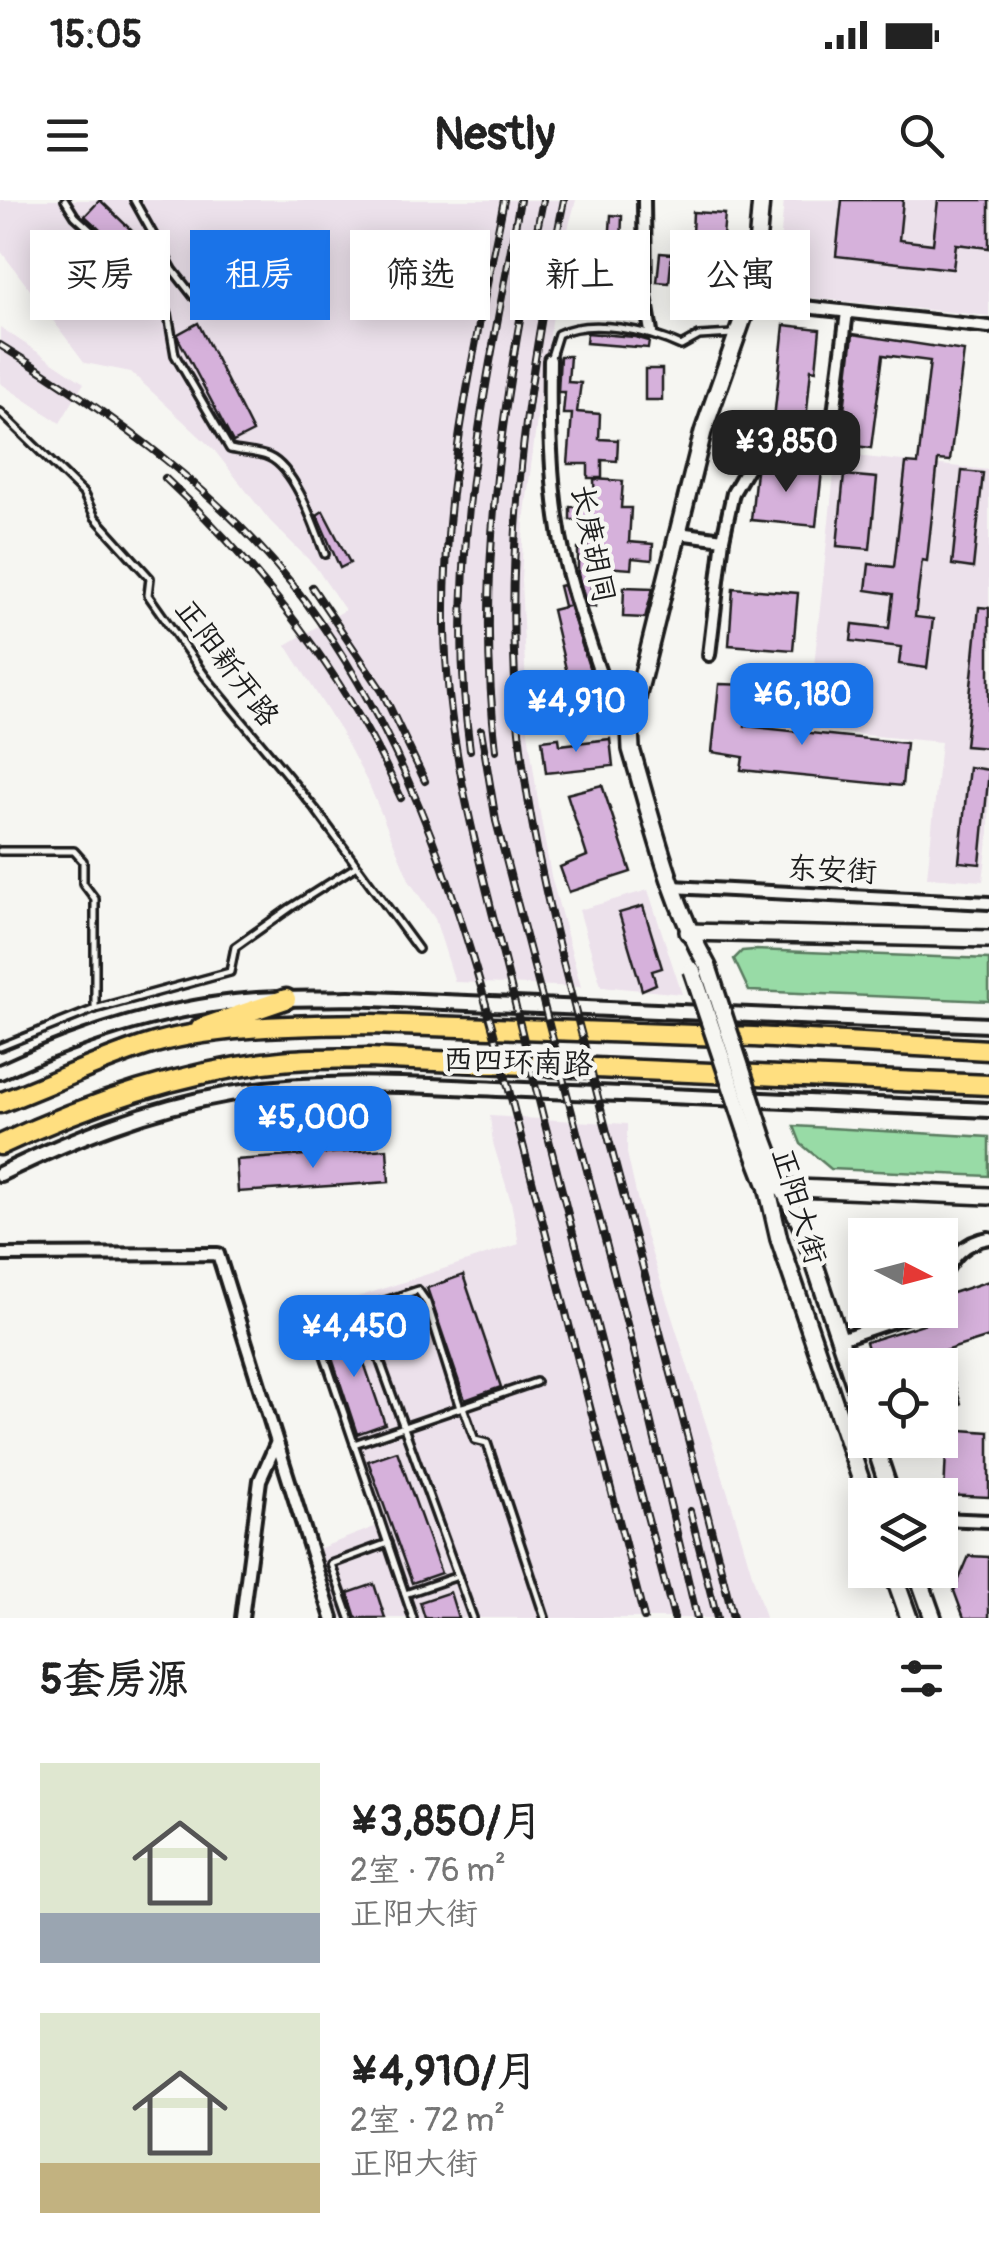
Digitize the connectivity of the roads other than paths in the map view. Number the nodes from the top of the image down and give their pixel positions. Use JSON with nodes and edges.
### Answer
{"nodes":[{"id":1,"x":65,"y":200,"type":"edge"},
{"id":2,"x":134,"y":200,"type":"edge"},
{"id":3,"x":644,"y":200,"type":"edge"},
{"id":4,"x":761,"y":200,"type":"edge"},
{"id":5,"x":758,"y":230,"type":"edge"},
{"id":6,"x":190,"y":291,"type":"edge"},
{"id":7,"x":810,"y":308,"type":"edge"},
{"id":8,"x":847,"y":312,"type":"junction"},
{"id":9,"x":741,"y":320,"type":"edge"},
{"id":10,"x":989,"y":327,"type":"edge"},
{"id":11,"x":652,"y":332,"type":"junction"},
{"id":12,"x":736,"y":334,"type":"junction"},
{"id":13,"x":550,"y":360,"type":"joint"},
{"id":14,"x":0,"y":412,"type":"edge"},
{"id":15,"x":678,"y":533,"type":"junction"},
{"id":16,"x":723,"y":540,"type":"junction"},
{"id":17,"x":326,"y":554,"type":"dead end"},
{"id":18,"x":709,"y":655,"type":"dead end"},
{"id":19,"x":630,"y":726,"type":"junction"},
{"id":20,"x":0,"y":851,"type":"edge"},
{"id":21,"x":355,"y":866,"type":"junction"},
{"id":22,"x":672,"y":887,"type":"junction"},
{"id":23,"x":989,"y":902,"type":"edge"},
{"id":24,"x":688,"y":932,"type":"junction"},
{"id":25,"x":989,"y":939,"type":"edge"},
{"id":26,"x":418,"y":949,"type":"dead end"},
{"id":27,"x":286,"y":999,"type":"junction"},
{"id":28,"x":95,"y":1009,"type":"junction"},
{"id":29,"x":989,"y":1025,"type":"edge"},
{"id":30,"x":148,"y":1045,"type":"junction"},
{"id":31,"x":0,"y":1046,"type":"edge"},
{"id":32,"x":989,"y":1050,"type":"edge"},
{"id":33,"x":0,"y":1072,"type":"edge"},
{"id":34,"x":989,"y":1085,"type":"edge"},
{"id":35,"x":0,"y":1103,"type":"edge"},
{"id":36,"x":989,"y":1110,"type":"edge"},
{"id":37,"x":757,"y":1140,"type":"junction"},
{"id":38,"x":0,"y":1145,"type":"edge"},
{"id":39,"x":0,"y":1174,"type":"edge"},
{"id":40,"x":774,"y":1187,"type":"junction"},
{"id":41,"x":989,"y":1196,"type":"edge"},
{"id":42,"x":989,"y":1238,"type":"edge"},
{"id":43,"x":958,"y":1251,"type":"edge"},
{"id":44,"x":0,"y":1255,"type":"edge"},
{"id":45,"x":361,"y":1308,"type":"junction"},
{"id":46,"x":872,"y":1328,"type":"edge"},
{"id":47,"x":840,"y":1339,"type":"junction"},
{"id":48,"x":848,"y":1364,"type":"edge"},
{"id":49,"x":536,"y":1382,"type":"dead end"},
{"id":50,"x":462,"y":1408,"type":"junction"},
{"id":51,"x":405,"y":1428,"type":"junction"},
{"id":52,"x":276,"y":1443,"type":"junction"},
{"id":53,"x":354,"y":1444,"type":"junction"},
{"id":54,"x":860,"y":1478,"type":"edge"},
{"id":55,"x":958,"y":1520,"type":"edge"},
{"id":56,"x":989,"y":1521,"type":"edge"},
{"id":57,"x":388,"y":1543,"type":"junction"},
{"id":58,"x":458,"y":1576,"type":"junction"},
{"id":59,"x":898,"y":1588,"type":"edge"},
{"id":60,"x":922,"y":1588,"type":"edge"},
{"id":61,"x":405,"y":1594,"type":"junction"},
{"id":62,"x":242,"y":1618,"type":"edge"},
{"id":63,"x":332,"y":1618,"type":"edge"},
{"id":64,"x":350,"y":1618,"type":"edge"},
{"id":65,"x":413,"y":1618,"type":"edge"},
{"id":66,"x":473,"y":1618,"type":"edge"},
{"id":67,"x":545,"y":1618,"type":"edge"},
{"id":68,"x":909,"y":1618,"type":"edge"},
{"id":69,"x":932,"y":1618,"type":"edge"}],
"edges":[{"from":1,"to":17,"type":"lane"},
{"from":2,"to":6,"type":"lane"},
{"from":3,"to":11,"type":"street"},
{"from":4,"to":5,"type":"main road","name":"正阳大街"},
{"from":7,"to":8,"type":"street"},
{"from":8,"to":10,"type":"street"},
{"from":8,"to":16,"type":"street"},
{"from":9,"to":12,"type":"main road","name":"正阳大街"},
{"from":11,"to":12,"type":"lane"},
{"from":11,"to":13,"type":"lane"},
{"from":12,"to":15,"type":"main road","name":"正阳大街"},
{"from":13,"to":19,"type":"street","name":"长庚胡同"},
{"from":14,"to":21,"type":"lane","name":"正阳新开路"},
{"from":15,"to":16,"type":"street"},
{"from":15,"to":19,"type":"main road","name":"正阳大街"},
{"from":16,"to":18,"type":"street"},
{"from":19,"to":22,"type":"main road","name":"正阳大街"},
{"from":20,"to":28,"type":"lane"},
{"from":21,"to":26,"type":"lane","name":"正阳新开路"},
{"from":21,"to":28,"type":"lane"},
{"from":22,"to":23,"type":"street","name":"东安街"},
{"from":22,"to":24,"type":"main road","name":"正阳大街"},
{"from":24,"to":25,"type":"main road"},
{"from":24,"to":37,"type":"main road","name":"正阳大街","bridge":true},
{"from":24,"to":37,"type":"main road","name":"正阳大街","bridge":true},
{"from":27,"to":29,"type":"street","name":"西四环南路"},
{"from":27,"to":30,"type":"highway"},
{"from":27,"to":33,"type":"street","name":"西四环南路"},
{"from":28,"to":31,"type":"lane"},
{"from":30,"to":32,"type":"highway","name":"西四环南路"},
{"from":30,"to":35,"type":"highway","name":"西四环南路"},
{"from":34,"to":38,"type":"highway","name":"西四环南路"},
{"from":36,"to":39,"type":"street","name":"西四环南路"},
{"from":37,"to":40,"type":"main road","name":"正阳大街"},
{"from":40,"to":41,"type":"main road"},
{"from":40,"to":47,"type":"main road","name":"正阳大街"},
{"from":40,"to":54,"type":"main road","name":"正阳大街"},
{"from":42,"to":43,"type":"street"},
{"from":44,"to":52,"type":"street"},
{"from":45,"to":50,"type":"lane"},
{"from":45,"to":51,"type":"lane"},
{"from":45,"to":53,"type":"lane"},
{"from":46,"to":47,"type":"street"},
{"from":47,"to":48,"type":"main road","name":"正阳大街"},
{"from":49,"to":50,"type":"lane"},
{"from":50,"to":51,"type":"lane"},
{"from":50,"to":67,"type":"lane"},
{"from":51,"to":53,"type":"lane"},
{"from":51,"to":58,"type":"lane"},
{"from":52,"to":62,"type":"street"},
{"from":52,"to":63,"type":"street"},
{"from":53,"to":57,"type":"lane"},
{"from":55,"to":56,"type":"street"},
{"from":57,"to":61,"type":"lane"},
{"from":57,"to":64,"type":"lane"},
{"from":58,"to":61,"type":"lane"},
{"from":58,"to":66,"type":"lane"},
{"from":59,"to":68,"type":"main road"},
{"from":60,"to":69,"type":"main road"},
{"from":61,"to":65,"type":"lane"}]}
